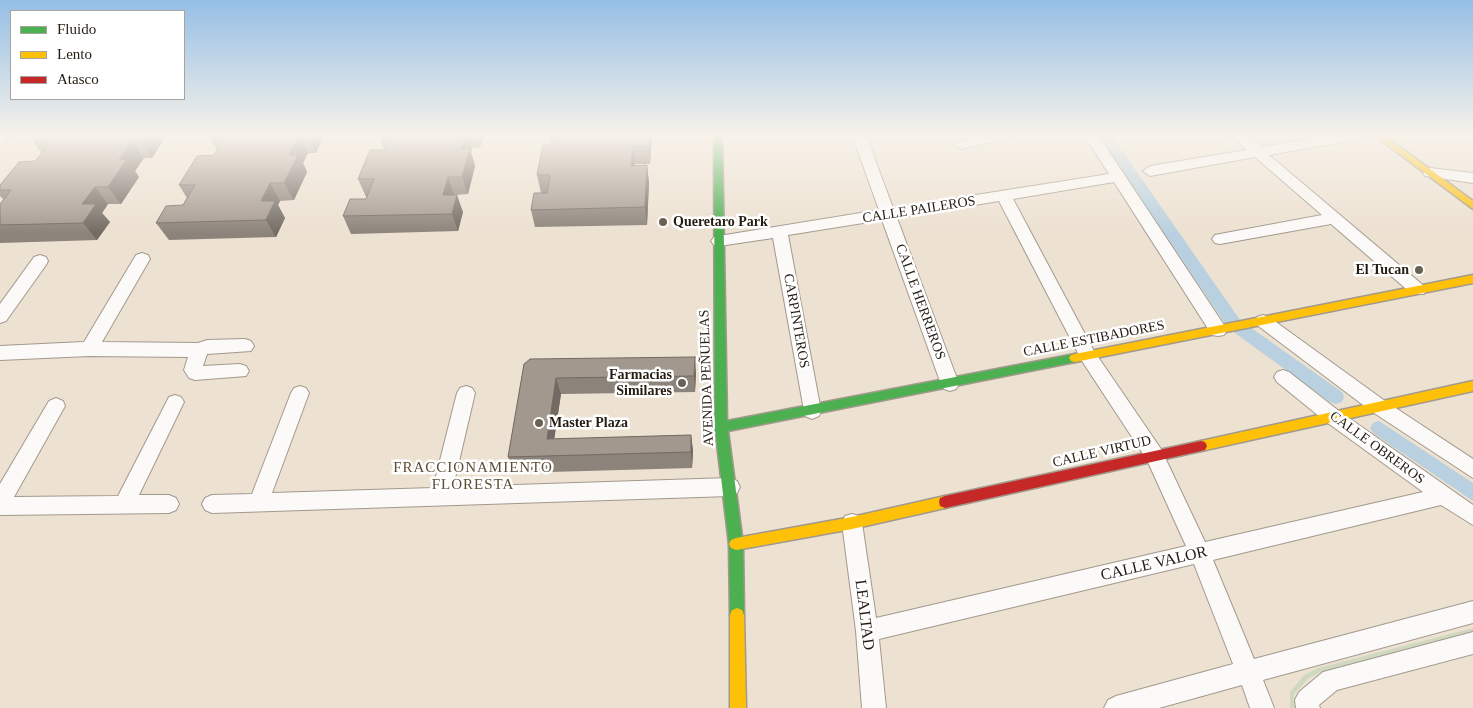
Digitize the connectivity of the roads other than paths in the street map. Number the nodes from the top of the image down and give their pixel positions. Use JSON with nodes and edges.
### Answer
{"nodes":[{"id":1,"x":718,"y":168,"type":"edge"},
{"id":2,"x":871,"y":168,"type":"edge"},
{"id":3,"x":1113,"y":168,"type":"edge"},
{"id":4,"x":1168,"y":168,"type":"edge"},
{"id":5,"x":1276,"y":168,"type":"edge"},
{"id":6,"x":1422,"y":168,"type":"edge"},
{"id":7,"x":1150,"y":171,"type":"dead end"},
{"id":8,"x":1430,"y":174,"type":"junction"},
{"id":9,"x":1119,"y":178,"type":"junction"},
{"id":10,"x":1473,"y":178,"type":"edge"},
{"id":11,"x":1004,"y":196,"type":"junction"},
{"id":12,"x":1473,"y":206,"type":"edge"},
{"id":13,"x":887,"y":215,"type":"junction"},
{"id":14,"x":1334,"y":218,"type":"junction"},
{"id":15,"x":780,"y":231,"type":"junction"},
{"id":16,"x":1220,"y":239,"type":"dead end"},
{"id":17,"x":719,"y":242,"type":"junction"},
{"id":18,"x":142,"y":259,"type":"dead end"},
{"id":19,"x":40,"y":261,"type":"dead end"},
{"id":20,"x":1473,"y":279,"type":"edge"},
{"id":21,"x":1418,"y":290,"type":"junction"},
{"id":22,"x":0,"y":317,"type":"edge"},
{"id":23,"x":1263,"y":321,"type":"junction"},
{"id":24,"x":1221,"y":329,"type":"junction"},
{"id":25,"x":245,"y":346,"type":"dead end"},
{"id":26,"x":89,"y":349,"type":"junction"},
{"id":27,"x":198,"y":350,"type":"junction"},
{"id":28,"x":0,"y":353,"type":"edge"},
{"id":29,"x":1088,"y":356,"type":"junction"},
{"id":30,"x":240,"y":371,"type":"dead end"},
{"id":31,"x":1283,"y":377,"type":"dead end"},
{"id":32,"x":950,"y":384,"type":"junction"},
{"id":33,"x":1473,"y":386,"type":"edge"},
{"id":34,"x":300,"y":393,"type":"dead end"},
{"id":35,"x":466,"y":393,"type":"dead end"},
{"id":36,"x":175,"y":402,"type":"dead end"},
{"id":37,"x":56,"y":406,"type":"dead end"},
{"id":38,"x":1378,"y":406,"type":"junction"},
{"id":39,"x":812,"y":411,"type":"junction"},
{"id":40,"x":1332,"y":416,"type":"junction"},
{"id":41,"x":721,"y":427,"type":"junction"},
{"id":42,"x":1154,"y":455,"type":"junction"},
{"id":43,"x":1473,"y":470,"type":"edge"},
{"id":44,"x":730,"y":488,"type":"junction"},
{"id":45,"x":441,"y":496,"type":"junction"},
{"id":46,"x":1442,"y":496,"type":"junction"},
{"id":47,"x":259,"y":502,"type":"junction"},
{"id":48,"x":0,"y":504,"type":"edge"},
{"id":49,"x":169,"y":504,"type":"dead end"},
{"id":50,"x":212,"y":504,"type":"dead end"},
{"id":51,"x":124,"y":505,"type":"junction"},
{"id":52,"x":1473,"y":516,"type":"edge"},
{"id":53,"x":852,"y":523,"type":"junction"},
{"id":54,"x":736,"y":544,"type":"junction"},
{"id":55,"x":1200,"y":554,"type":"junction"},
{"id":56,"x":1473,"y":612,"type":"edge"},
{"id":57,"x":867,"y":631,"type":"junction"},
{"id":58,"x":1473,"y":643,"type":"edge"},
{"id":59,"x":1248,"y":672,"type":"junction"},
{"id":60,"x":738,"y":708,"type":"edge"},
{"id":61,"x":874,"y":708,"type":"edge"},
{"id":62,"x":1116,"y":708,"type":"edge"},
{"id":63,"x":1262,"y":708,"type":"edge"},
{"id":64,"x":1308,"y":708,"type":"edge"}],
"edges":[{"from":1,"to":17,"type":"street","name":"AVENIDA PEÑUELAS"},
{"from":2,"to":13,"type":"street","name":"CALLE HERREROS"},
{"from":3,"to":9,"type":"street"},
{"from":4,"to":7,"type":"street"},
{"from":5,"to":14,"type":"street"},
{"from":6,"to":8,"type":"street"},
{"from":8,"to":10,"type":"street"},
{"from":8,"to":12,"type":"street"},
{"from":9,"to":11,"type":"street","name":"CALLE PAILEROS"},
{"from":9,"to":24,"type":"street"},
{"from":11,"to":13,"type":"street","name":"CALLE PAILEROS"},
{"from":11,"to":29,"type":"street"},
{"from":13,"to":15,"type":"street","name":"CALLE PAILEROS"},
{"from":13,"to":32,"type":"street","name":"CALLE HERREROS"},
{"from":14,"to":16,"type":"street"},
{"from":14,"to":21,"type":"street"},
{"from":15,"to":17,"type":"street","name":"CALLE PAILEROS"},
{"from":15,"to":39,"type":"street","name":"CARPINTEROS"},
{"from":17,"to":41,"type":"street","name":"AVENIDA PEÑUELAS"},
{"from":18,"to":26,"type":"street"},
{"from":19,"to":22,"type":"street"},
{"from":20,"to":21,"type":"street","name":"CALLE ESTIBADORES"},
{"from":21,"to":23,"type":"street","name":"CALLE ESTIBADORES"},
{"from":23,"to":24,"type":"street","name":"CALLE ESTIBADORES"},
{"from":23,"to":38,"type":"street"},
{"from":24,"to":29,"type":"street","name":"CALLE ESTIBADORES"},
{"from":25,"to":27,"type":"street"},
{"from":26,"to":27,"type":"street"},
{"from":26,"to":28,"type":"street"},
{"from":27,"to":30,"type":"street"},
{"from":29,"to":32,"type":"street","name":"CALLE ESTIBADORES"},
{"from":29,"to":42,"type":"street"},
{"from":31,"to":40,"type":"street","name":"CALLE OBREROS"},
{"from":32,"to":39,"type":"street","name":"CALLE ESTIBADORES"},
{"from":33,"to":38,"type":"street","name":"CALLE VIRTUD"},
{"from":34,"to":47,"type":"street"},
{"from":35,"to":45,"type":"street"},
{"from":36,"to":51,"type":"street"},
{"from":37,"to":48,"type":"street"},
{"from":38,"to":40,"type":"street","name":"CALLE VIRTUD"},
{"from":38,"to":43,"type":"street"},
{"from":39,"to":41,"type":"street","name":"CALLE ESTIBADORES"},
{"from":40,"to":42,"type":"street","name":"CALLE VIRTUD"},
{"from":40,"to":46,"type":"street","name":"CALLE OBREROS"},
{"from":41,"to":44,"type":"street","name":"AVENIDA PEÑUELAS"},
{"from":42,"to":53,"type":"street","name":"CALLE VIRTUD"},
{"from":42,"to":55,"type":"street"},
{"from":44,"to":45,"type":"street"},
{"from":44,"to":54,"type":"street","name":"AVENIDA PEÑUELAS"},
{"from":45,"to":47,"type":"street"},
{"from":46,"to":52,"type":"street","name":"CALLE OBREROS"},
{"from":46,"to":55,"type":"street","name":"CALLE VALOR"},
{"from":47,"to":50,"type":"street"},
{"from":48,"to":51,"type":"street"},
{"from":49,"to":51,"type":"street"},
{"from":53,"to":54,"type":"street","name":"CALLE VIRTUD"},
{"from":53,"to":57,"type":"street","name":"LEALTAD"},
{"from":54,"to":60,"type":"street","name":"AVENIDA PEÑUELAS"},
{"from":55,"to":57,"type":"street","name":"CALLE VALOR"},
{"from":55,"to":59,"type":"street"},
{"from":56,"to":59,"type":"street"},
{"from":57,"to":61,"type":"street","name":"LEALTAD"},
{"from":58,"to":64,"type":"street"},
{"from":59,"to":62,"type":"street"},
{"from":59,"to":63,"type":"street"}]}
